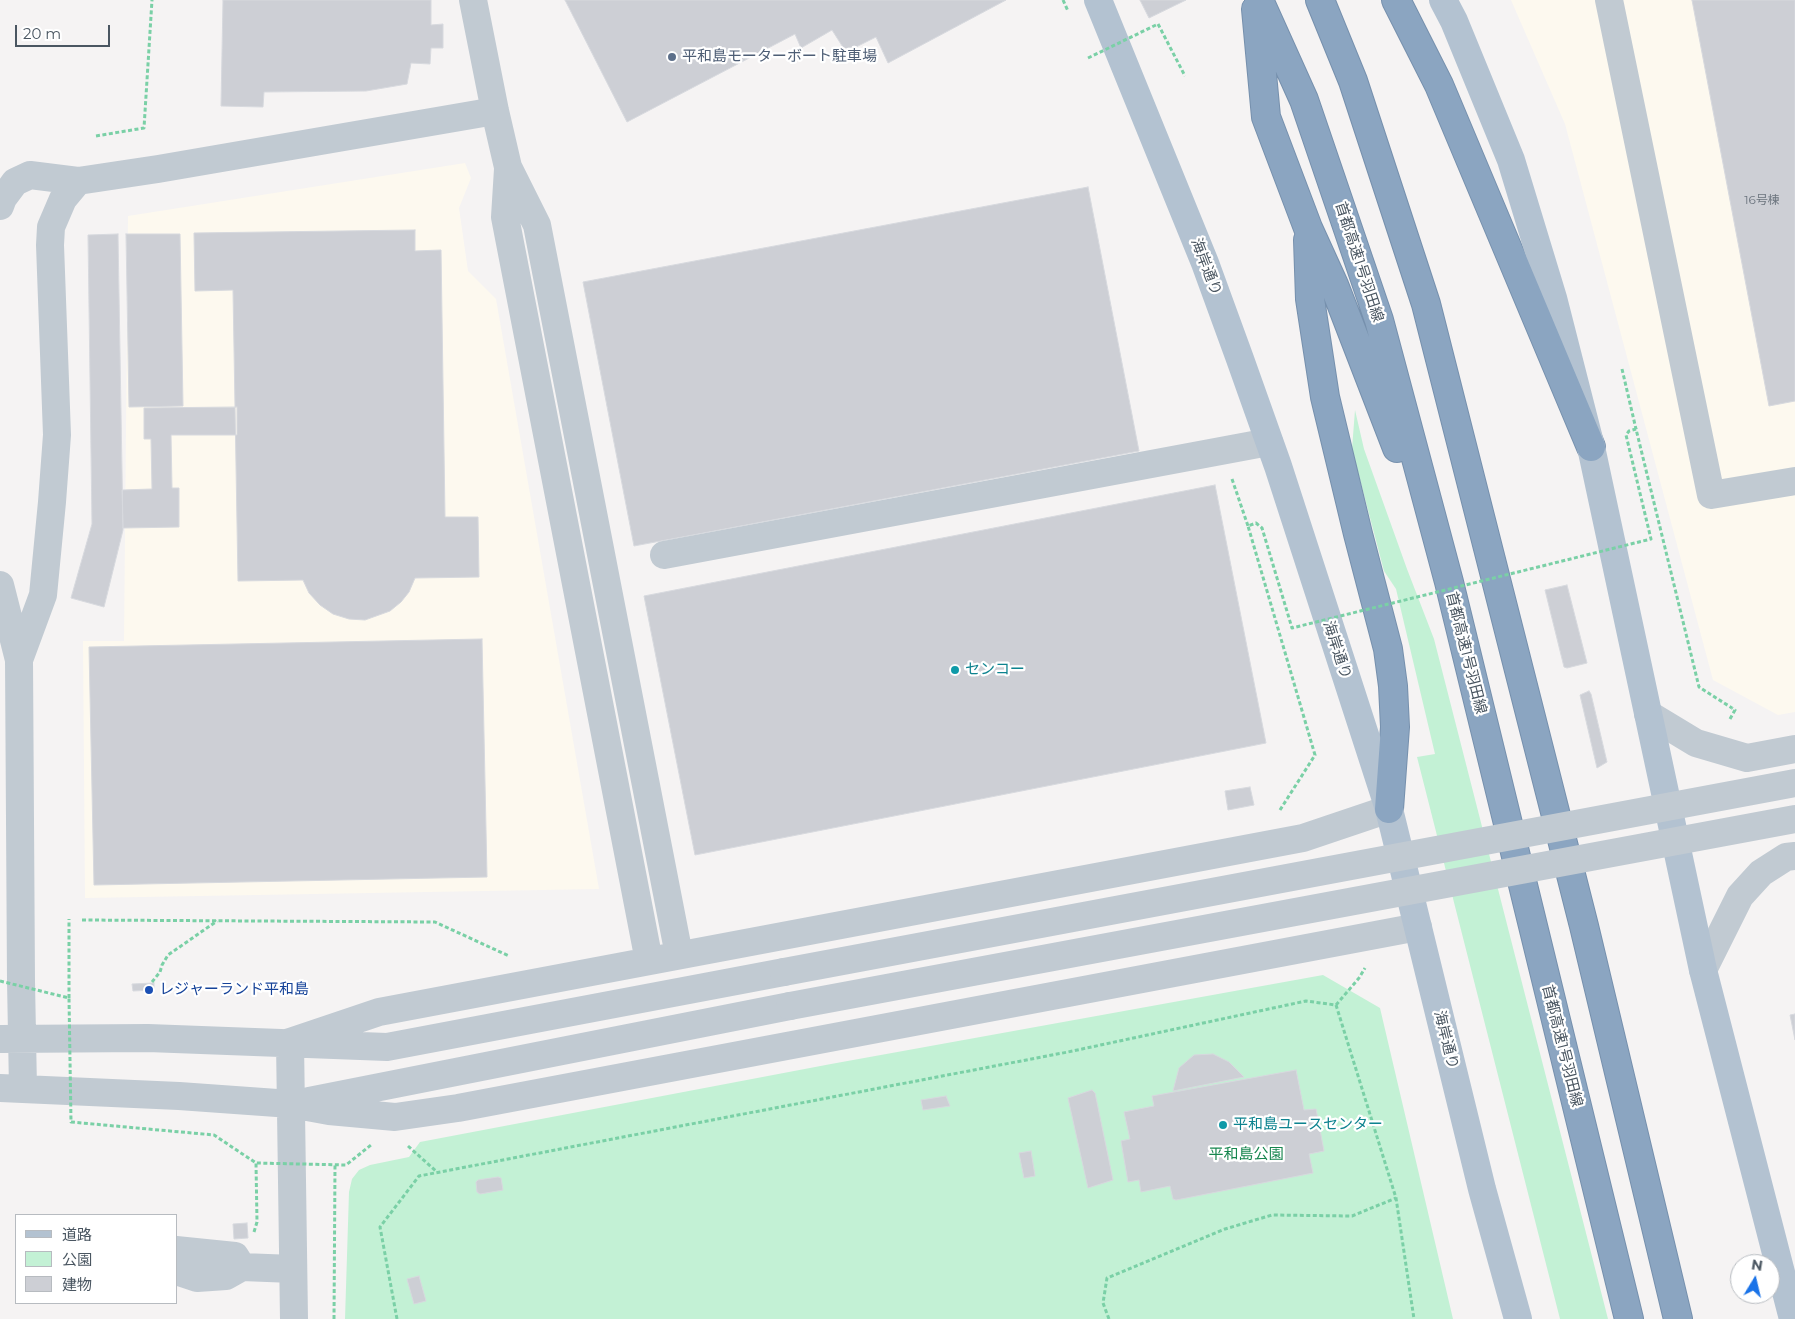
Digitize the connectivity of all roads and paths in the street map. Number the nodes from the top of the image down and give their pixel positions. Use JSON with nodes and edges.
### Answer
{"nodes":[{"id":1,"x":152,"y":0,"type":"edge"},
{"id":2,"x":473,"y":0,"type":"edge"},
{"id":3,"x":1098,"y":0,"type":"edge"},
{"id":4,"x":1255,"y":0,"type":"edge"},
{"id":5,"x":1259,"y":0,"type":"edge"},
{"id":6,"x":1320,"y":0,"type":"edge"},
{"id":7,"x":1396,"y":0,"type":"edge"},
{"id":8,"x":1444,"y":0,"type":"edge"},
{"id":9,"x":1609,"y":0,"type":"edge"},
{"id":10,"x":1088,"y":58,"type":"dead end"},
{"id":11,"x":1185,"y":76,"type":"dead end"},
{"id":12,"x":495,"y":111,"type":"junction"},
{"id":13,"x":96,"y":136,"type":"dead end"},
{"id":14,"x":508,"y":167,"type":"junction"},
{"id":15,"x":78,"y":181,"type":"junction"},
{"id":16,"x":0,"y":206,"type":"edge"},
{"id":17,"x":1308,"y":228,"type":"junction"},
{"id":18,"x":1622,"y":371,"type":"dead end"},
{"id":19,"x":1636,"y":428,"type":"junction"},
{"id":20,"x":1269,"y":442,"type":"junction"},
{"id":21,"x":1591,"y":446,"type":"junction"},
{"id":22,"x":1231,"y":474,"type":"dead end"},
{"id":23,"x":1795,"y":481,"type":"edge"},
{"id":24,"x":1248,"y":526,"type":"junction"},
{"id":25,"x":664,"y":555,"type":"dead end"},
{"id":26,"x":1449,"y":582,"type":"junction"},
{"id":27,"x":0,"y":585,"type":"edge"},
{"id":28,"x":19,"y":660,"type":"junction"},
{"id":29,"x":1648,"y":714,"type":"junction"},
{"id":30,"x":1730,"y":719,"type":"dead end"},
{"id":31,"x":1795,"y":749,"type":"edge"},
{"id":32,"x":1795,"y":783,"type":"edge"},
{"id":33,"x":1388,"y":809,"type":"junction"},
{"id":34,"x":1280,"y":810,"type":"dead end"},
{"id":35,"x":1795,"y":819,"type":"edge"},
{"id":36,"x":1795,"y":856,"type":"edge"},
{"id":37,"x":69,"y":919,"type":"dead end"},
{"id":38,"x":82,"y":920,"type":"dead end"},
{"id":39,"x":217,"y":921,"type":"junction"},
{"id":40,"x":1418,"y":927,"type":"junction"},
{"id":41,"x":679,"y":955,"type":"junction"},
{"id":42,"x":511,"y":958,"type":"dead end"},
{"id":43,"x":649,"y":961,"type":"junction"},
{"id":44,"x":1703,"y":970,"type":"junction"},
{"id":45,"x":1359,"y":978,"type":"dead end"},
{"id":46,"x":0,"y":981,"type":"edge"},
{"id":47,"x":152,"y":982,"type":"dead end"},
{"id":48,"x":69,"y":998,"type":"junction"},
{"id":49,"x":1336,"y":1005,"type":"junction"},
{"id":50,"x":11,"y":1038,"type":"edge"},
{"id":51,"x":290,"y":1042,"type":"junction"},
{"id":52,"x":12,"y":1089,"type":"edge"},
{"id":53,"x":291,"y":1104,"type":"junction"},
{"id":54,"x":371,"y":1145,"type":"dead end"},
{"id":55,"x":408,"y":1146,"type":"dead end"},
{"id":56,"x":256,"y":1163,"type":"junction"},
{"id":57,"x":335,"y":1165,"type":"junction"},
{"id":58,"x":437,"y":1172,"type":"junction"},
{"id":59,"x":1482,"y":1189,"type":"junction"},
{"id":60,"x":1396,"y":1198,"type":"junction"},
{"id":61,"x":254,"y":1232,"type":"dead end"},
{"id":62,"x":178,"y":1250,"type":"edge"},
{"id":63,"x":242,"y":1267,"type":"junction"},
{"id":64,"x":293,"y":1269,"type":"junction"},
{"id":65,"x":178,"y":1273,"type":"edge"},
{"id":66,"x":294,"y":1319,"type":"edge"},
{"id":67,"x":334,"y":1319,"type":"edge"},
{"id":68,"x":397,"y":1319,"type":"edge"},
{"id":69,"x":1109,"y":1319,"type":"edge"},
{"id":70,"x":1414,"y":1319,"type":"edge"},
{"id":71,"x":1501,"y":1319,"type":"edge"},
{"id":72,"x":1518,"y":1319,"type":"edge"},
{"id":73,"x":1629,"y":1319,"type":"edge"},
{"id":74,"x":1678,"y":1319,"type":"edge"},
{"id":75,"x":1792,"y":1319,"type":"edge"}],
"edges":[{"from":1,"to":13,"type":"path"},
{"from":2,"to":12,"type":"street"},
{"from":3,"to":20,"type":"main road","name":"海岸通り"},
{"from":4,"to":17,"type":"highway"},
{"from":5,"to":26,"type":"highway","name":"首都高速1号羽田線"},
{"from":6,"to":74,"type":"highway"},
{"from":7,"to":21,"type":"highway"},
{"from":8,"to":21,"type":"main road"},
{"from":9,"to":23,"type":"street"},
{"from":10,"to":11,"type":"path","bridge":true},
{"from":12,"to":14,"type":"street"},
{"from":12,"to":15,"type":"street"},
{"from":14,"to":41,"type":"street"},
{"from":14,"to":43,"type":"street"},
{"from":15,"to":16,"type":"street"},
{"from":15,"to":28,"type":"street"},
{"from":17,"to":26,"type":"highway"},
{"from":17,"to":33,"type":"highway"},
{"from":18,"to":19,"type":"path"},
{"from":19,"to":24,"type":"path","bridge":true},
{"from":19,"to":30,"type":"path","bridge":true},
{"from":20,"to":25,"type":"street"},
{"from":20,"to":33,"type":"main road","name":"海岸通り"},
{"from":21,"to":29,"type":"main road"},
{"from":22,"to":24,"type":"path"},
{"from":24,"to":34,"type":"path","bridge":true},
{"from":26,"to":73,"type":"highway","name":"首都高速1号羽田線"},
{"from":27,"to":28,"type":"street"},
{"from":28,"to":50,"type":"street"},
{"from":29,"to":31,"type":"street"},
{"from":29,"to":44,"type":"main road"},
{"from":32,"to":51,"type":"street","bridge":true},
{"from":33,"to":40,"type":"main road","name":"海岸通り"},
{"from":33,"to":41,"type":"street"},
{"from":35,"to":53,"type":"street","bridge":true},
{"from":36,"to":44,"type":"street"},
{"from":37,"to":48,"type":"path"},
{"from":38,"to":39,"type":"path"},
{"from":39,"to":42,"type":"path"},
{"from":39,"to":47,"type":"path"},
{"from":40,"to":53,"type":"street"},
{"from":40,"to":59,"type":"main road","name":"海岸通り"},
{"from":41,"to":43,"type":"street"},
{"from":43,"to":51,"type":"street"},
{"from":44,"to":75,"type":"main road"},
{"from":45,"to":49,"type":"path"},
{"from":46,"to":48,"type":"path","bridge":true},
{"from":48,"to":56,"type":"path","bridge":true},
{"from":49,"to":58,"type":"path"},
{"from":49,"to":60,"type":"path"},
{"from":50,"to":51,"type":"street"},
{"from":50,"to":52,"type":"street"},
{"from":51,"to":53,"type":"street"},
{"from":52,"to":53,"type":"street"},
{"from":53,"to":64,"type":"street"},
{"from":54,"to":57,"type":"path","bridge":true},
{"from":55,"to":58,"type":"path"},
{"from":56,"to":57,"type":"path","bridge":true},
{"from":56,"to":61,"type":"path"},
{"from":57,"to":67,"type":"path"},
{"from":58,"to":68,"type":"path"},
{"from":59,"to":71,"type":"main road"},
{"from":59,"to":72,"type":"main road","name":"海岸通り"},
{"from":60,"to":69,"type":"path"},
{"from":60,"to":70,"type":"path"},
{"from":62,"to":63,"type":"street"},
{"from":63,"to":64,"type":"street"},
{"from":63,"to":65,"type":"street"},
{"from":64,"to":66,"type":"street"}]}
